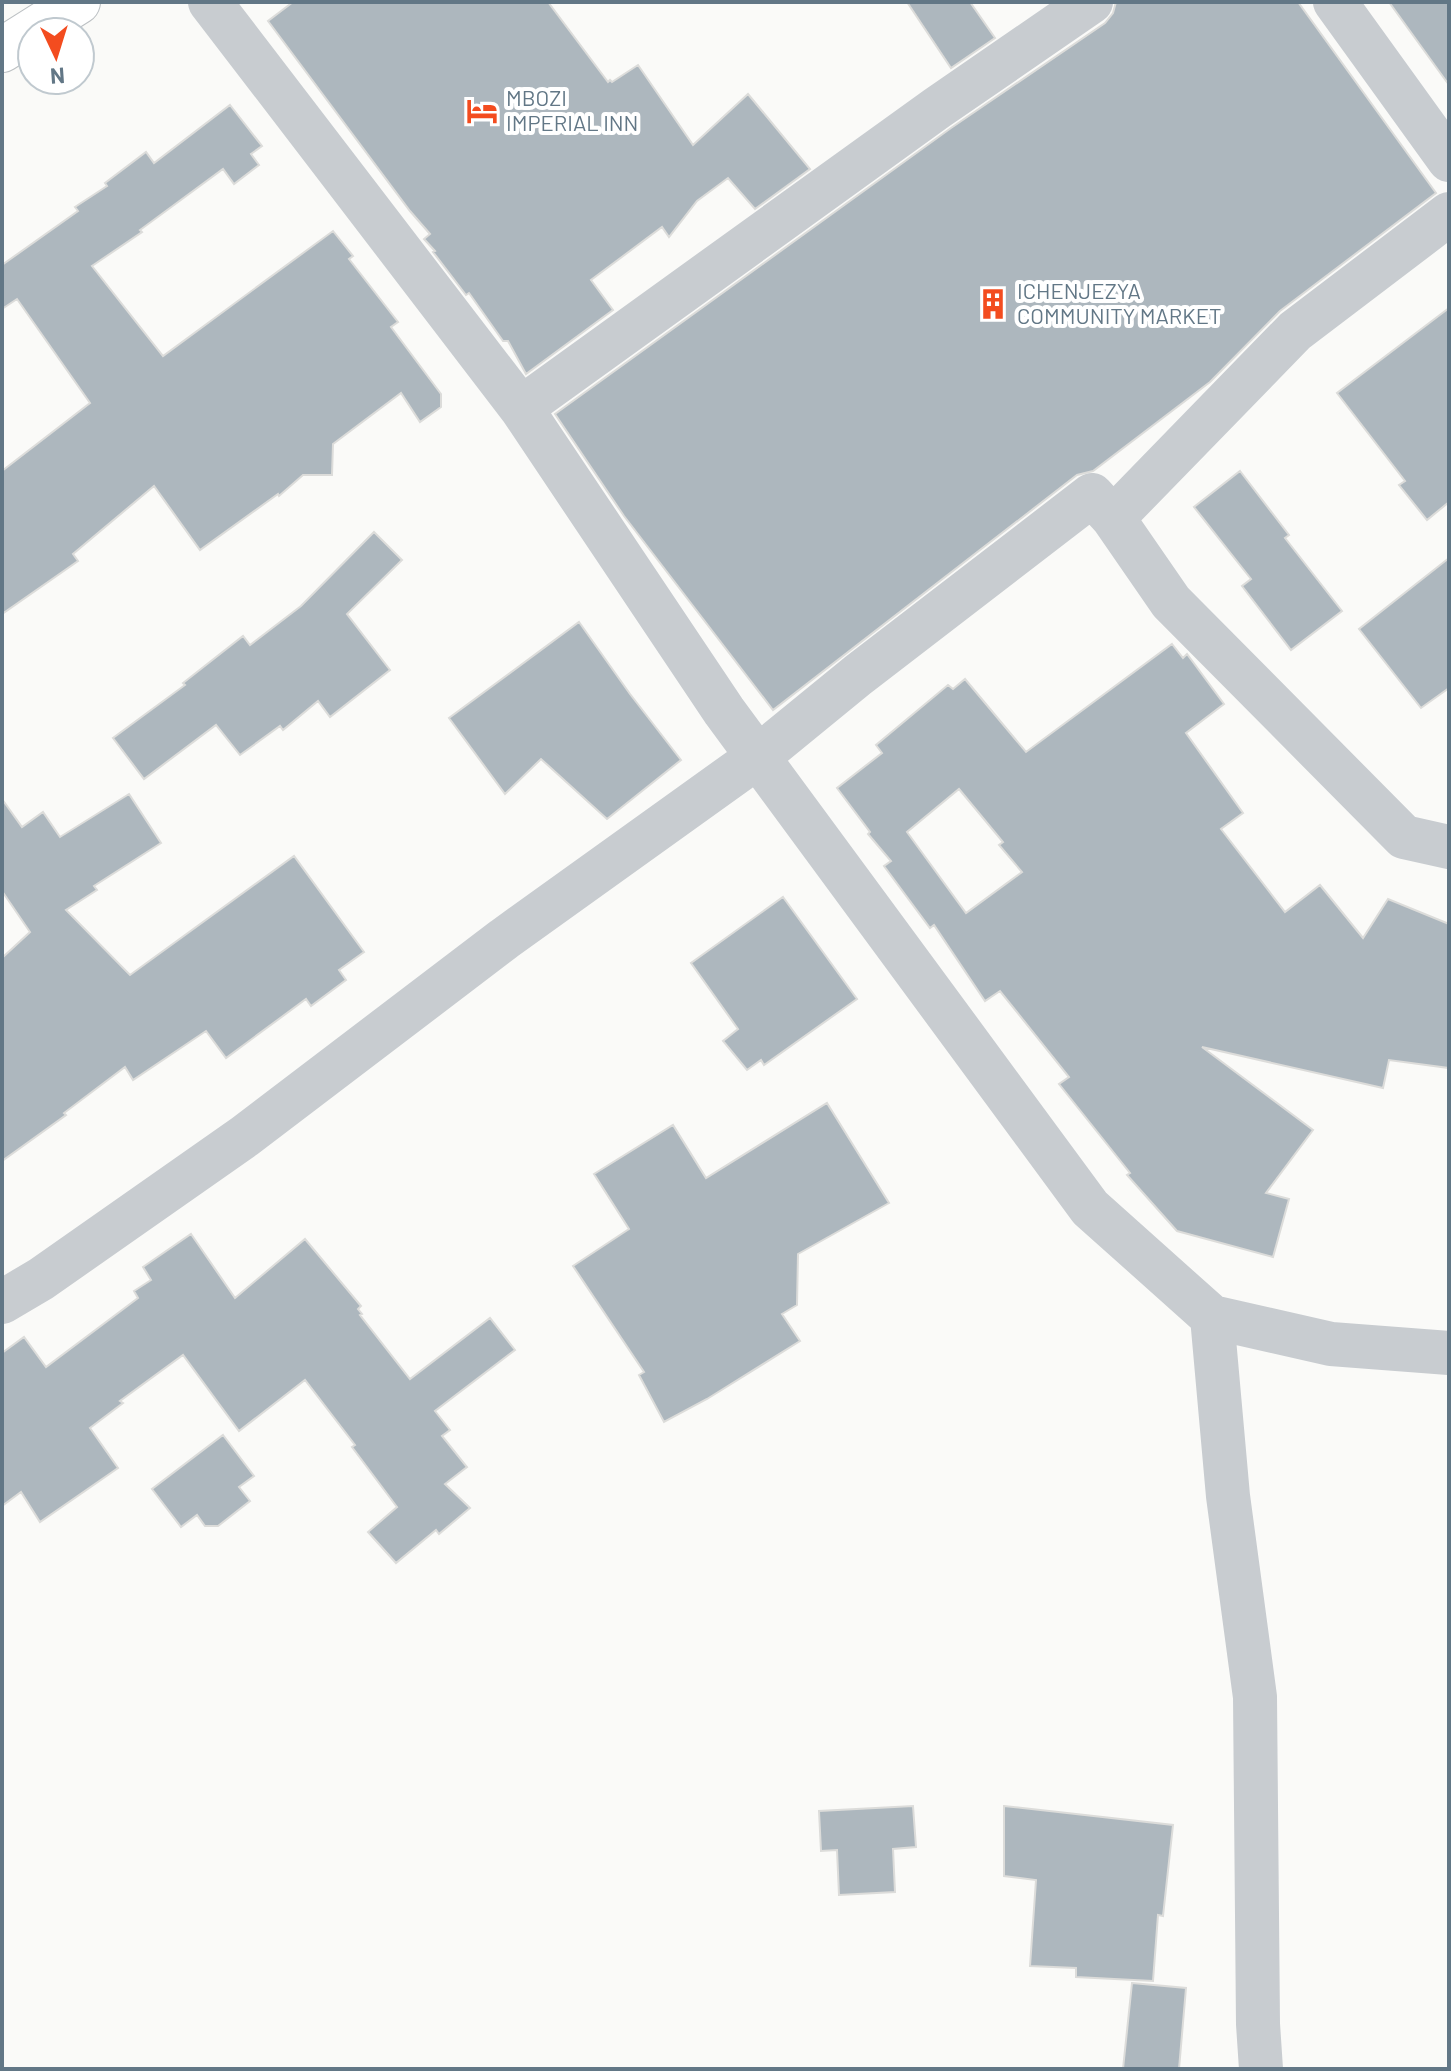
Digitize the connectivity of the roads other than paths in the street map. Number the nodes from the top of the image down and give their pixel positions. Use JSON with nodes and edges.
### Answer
{"nodes":[{"id":1,"x":78,"y":2,"type":"edge"},
{"id":2,"x":210,"y":2,"type":"edge"},
{"id":3,"x":1091,"y":2,"type":"edge"},
{"id":4,"x":1335,"y":2,"type":"edge"},
{"id":5,"x":2,"y":50,"type":"edge"},
{"id":6,"x":1449,"y":160,"type":"edge"},
{"id":7,"x":1449,"y":214,"type":"edge"},
{"id":8,"x":521,"y":408,"type":"junction"},
{"id":9,"x":1113,"y":518,"type":"junction"},
{"id":10,"x":759,"y":756,"type":"junction"},
{"id":11,"x":1449,"y":847,"type":"edge"},
{"id":12,"x":2,"y":1302,"type":"edge"},
{"id":13,"x":1212,"y":1317,"type":"junction"},
{"id":14,"x":1449,"y":1353,"type":"edge"},
{"id":15,"x":1261,"y":2069,"type":"edge"}],
"edges":[{"from":1,"to":5,"type":"highway"},
{"from":2,"to":8,"type":"street"},
{"from":3,"to":8,"type":"street"},
{"from":4,"to":6,"type":"street"},
{"from":7,"to":9,"type":"street"},
{"from":8,"to":10,"type":"street"},
{"from":9,"to":10,"type":"street"},
{"from":9,"to":11,"type":"street"},
{"from":10,"to":12,"type":"street"},
{"from":10,"to":13,"type":"street"},
{"from":13,"to":14,"type":"street"},
{"from":13,"to":15,"type":"street"}]}
